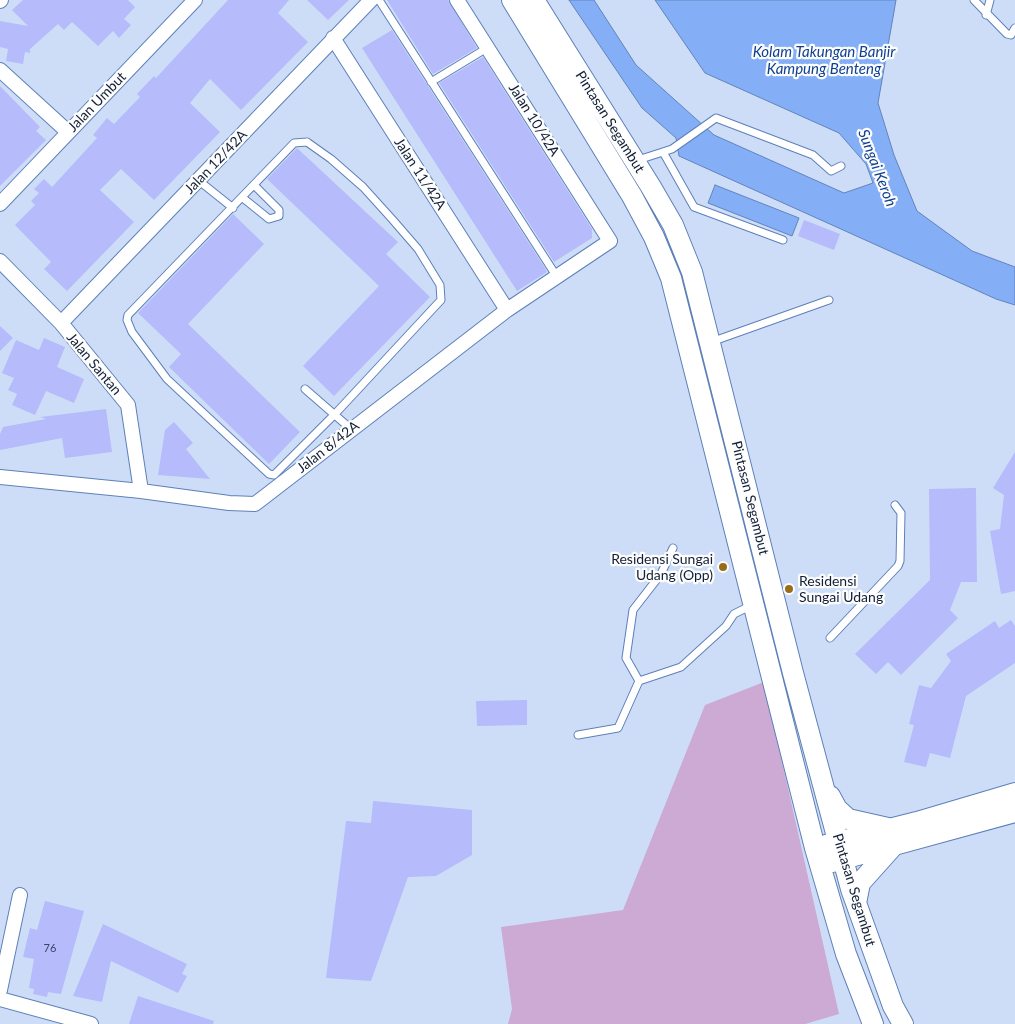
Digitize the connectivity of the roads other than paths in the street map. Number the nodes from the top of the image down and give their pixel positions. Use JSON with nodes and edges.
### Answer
{"nodes":[{"id":1,"x":195,"y":0,"type":"edge"},
{"id":2,"x":371,"y":0,"type":"edge"},
{"id":3,"x":379,"y":0,"type":"edge"},
{"id":4,"x":457,"y":0,"type":"edge"},
{"id":5,"x":512,"y":0,"type":"edge"},
{"id":6,"x":534,"y":0,"type":"edge"},
{"id":7,"x":974,"y":0,"type":"edge"},
{"id":8,"x":990,"y":0,"type":"edge"},
{"id":9,"x":986,"y":15,"type":"junction"},
{"id":10,"x":1015,"y":28,"type":"edge"},
{"id":11,"x":333,"y":38,"type":"junction"},
{"id":12,"x":487,"y":48,"type":"junction"},
{"id":13,"x":0,"y":70,"type":"edge"},
{"id":14,"x":431,"y":82,"type":"junction"},
{"id":15,"x":68,"y":132,"type":"junction"},
{"id":16,"x":663,"y":152,"type":"junction"},
{"id":17,"x":634,"y":161,"type":"junction"},
{"id":18,"x":841,"y":166,"type":"dead end"},
{"id":19,"x":198,"y":180,"type":"junction"},
{"id":20,"x":255,"y":186,"type":"junction"},
{"id":21,"x":243,"y":198,"type":"junction"},
{"id":22,"x":0,"y":204,"type":"edge"},
{"id":23,"x":233,"y":208,"type":"junction"},
{"id":24,"x":783,"y":240,"type":"dead end"},
{"id":25,"x":610,"y":241,"type":"joint"},
{"id":26,"x":0,"y":261,"type":"edge"},
{"id":27,"x":557,"y":277,"type":"junction"},
{"id":28,"x":829,"y":300,"type":"dead end"},
{"id":29,"x":507,"y":310,"type":"junction"},
{"id":30,"x":61,"y":323,"type":"junction"},
{"id":31,"x":710,"y":342,"type":"junction"},
{"id":32,"x":305,"y":389,"type":"dead end"},
{"id":33,"x":336,"y":414,"type":"junction"},
{"id":34,"x":351,"y":429,"type":"junction"},
{"id":35,"x":0,"y":477,"type":"edge"},
{"id":36,"x":141,"y":491,"type":"junction"},
{"id":37,"x":895,"y":505,"type":"dead end"},
{"id":38,"x":673,"y":548,"type":"dead end"},
{"id":39,"x":752,"y":605,"type":"junction"},
{"id":40,"x":830,"y":638,"type":"dead end"},
{"id":41,"x":639,"y":681,"type":"junction"},
{"id":42,"x":578,"y":735,"type":"dead end"},
{"id":43,"x":821,"y":778,"type":"junction"},
{"id":44,"x":1015,"y":793,"type":"edge"},
{"id":45,"x":1015,"y":812,"type":"edge"},
{"id":46,"x":893,"y":837,"type":"junction"},
{"id":47,"x":841,"y":850,"type":"junction"},
{"id":48,"x":817,"y":857,"type":"junction"},
{"id":49,"x":20,"y":895,"type":"dead end"},
{"id":50,"x":856,"y":903,"type":"junction"},
{"id":51,"x":0,"y":990,"type":"edge"},
{"id":52,"x":0,"y":999,"type":"edge"},
{"id":53,"x":91,"y":1024,"type":"edge"},
{"id":54,"x":873,"y":1024,"type":"edge"},
{"id":55,"x":903,"y":1024,"type":"edge"}],
"edges":[{"from":1,"to":15,"type":"street","name":"Jalan Umbut"},
{"from":2,"to":11,"type":"street","name":"Jalan 12/42A"},
{"from":3,"to":14,"type":"lane"},
{"from":4,"to":12,"type":"street","name":"Jalan 10/42A"},
{"from":5,"to":39,"type":"main road","name":"Pintasan Segambut"},
{"from":6,"to":17,"type":"main road","name":"Pintasan Segambut"},
{"from":7,"to":9,"type":"lane"},
{"from":8,"to":9,"type":"lane"},
{"from":9,"to":10,"type":"lane"},
{"from":11,"to":19,"type":"street","name":"Jalan 12/42A"},
{"from":11,"to":29,"type":"street","name":"Jalan 11/42A"},
{"from":12,"to":14,"type":"lane"},
{"from":12,"to":25,"type":"street","name":"Jalan 10/42A"},
{"from":13,"to":15,"type":"street"},
{"from":14,"to":27,"type":"lane"},
{"from":15,"to":22,"type":"street","name":"Jalan Umbut"},
{"from":16,"to":17,"type":"lane"},
{"from":16,"to":18,"type":"lane"},
{"from":16,"to":24,"type":"lane"},
{"from":17,"to":31,"type":"main road","name":"Pintasan Segambut"},
{"from":19,"to":23,"type":"lane"},
{"from":19,"to":30,"type":"street","name":"Jalan 12/42A"},
{"from":20,"to":21,"type":"lane"},
{"from":20,"to":21,"type":"lane"},
{"from":20,"to":33,"type":"lane"},
{"from":21,"to":23,"type":"lane"},
{"from":23,"to":33,"type":"lane"},
{"from":25,"to":27,"type":"street","name":"Jalan 8/42A"},
{"from":26,"to":30,"type":"street","name":"Jalan Santan"},
{"from":27,"to":29,"type":"street","name":"Jalan 8/42A"},
{"from":28,"to":31,"type":"lane"},
{"from":29,"to":34,"type":"street","name":"Jalan 8/42A"},
{"from":30,"to":36,"type":"street","name":"Jalan Santan"},
{"from":31,"to":43,"type":"main road","name":"Pintasan Segambut"},
{"from":32,"to":33,"type":"lane"},
{"from":33,"to":34,"type":"lane"},
{"from":34,"to":36,"type":"street","name":"Jalan 8/42A"},
{"from":35,"to":36,"type":"street","name":"Jalan 8/42A"},
{"from":37,"to":40,"type":"lane"},
{"from":38,"to":41,"type":"lane"},
{"from":39,"to":41,"type":"lane"},
{"from":39,"to":48,"type":"main road","name":"Pintasan Segambut"},
{"from":41,"to":42,"type":"lane"},
{"from":43,"to":46,"type":"main road"},
{"from":43,"to":47,"type":"main road","name":"Pintasan Segambut"},
{"from":44,"to":46,"type":"main road"},
{"from":45,"to":46,"type":"main road"},
{"from":46,"to":47,"type":"main road"},
{"from":46,"to":50,"type":"main road"},
{"from":47,"to":48,"type":"main road"},
{"from":47,"to":50,"type":"main road","name":"Pintasan Segambut"},
{"from":48,"to":54,"type":"main road","name":"Pintasan Segambut"},
{"from":49,"to":51,"type":"street"},
{"from":50,"to":55,"type":"main road","name":"Pintasan Segambut"},
{"from":52,"to":53,"type":"street"}]}
